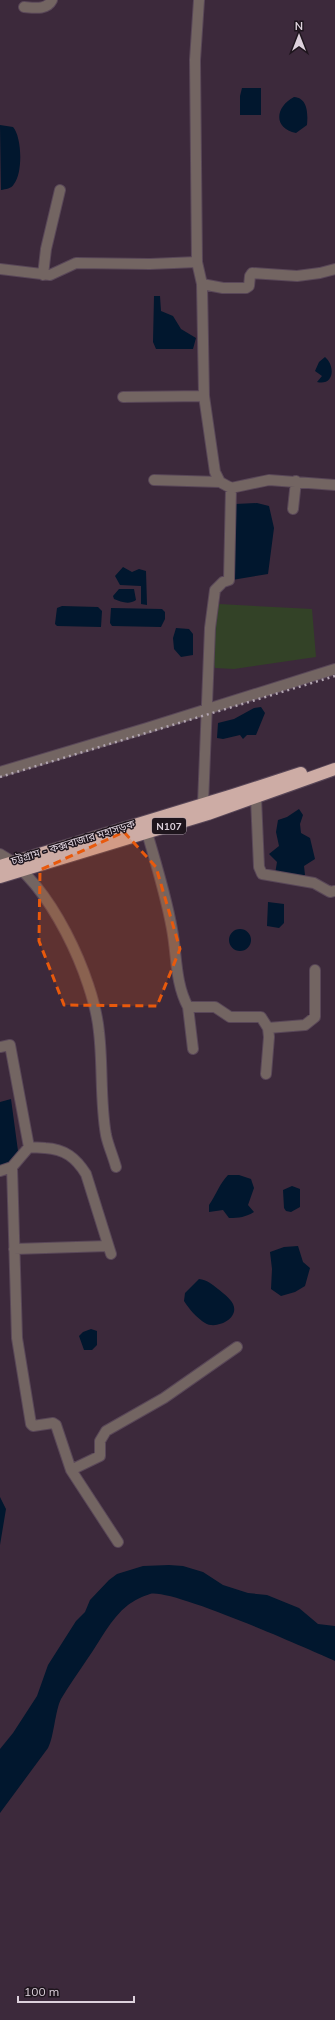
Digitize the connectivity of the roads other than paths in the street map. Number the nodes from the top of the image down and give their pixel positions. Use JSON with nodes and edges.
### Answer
{"nodes":[{"id":1,"x":52,"y":0,"type":"edge"},
{"id":2,"x":199,"y":0,"type":"edge"},
{"id":3,"x":24,"y":7,"type":"dead end"},
{"id":4,"x":60,"y":190,"type":"dead end"},
{"id":5,"x":197,"y":262,"type":"junction"},
{"id":6,"x":0,"y":269,"type":"edge"},
{"id":7,"x":335,"y":269,"type":"edge"},
{"id":8,"x":43,"y":274,"type":"junction"},
{"id":9,"x":202,"y":284,"type":"junction"},
{"id":10,"x":204,"y":396,"type":"junction"},
{"id":11,"x":122,"y":398,"type":"dead end"},
{"id":12,"x":154,"y":480,"type":"dead end"},
{"id":13,"x":220,"y":482,"type":"junction"},
{"id":14,"x":296,"y":482,"type":"junction"},
{"id":15,"x":335,"y":485,"type":"edge"},
{"id":16,"x":231,"y":488,"type":"junction"},
{"id":17,"x":292,"y":509,"type":"dead end"},
{"id":18,"x":335,"y":669,"type":"edge"},
{"id":19,"x":208,"y":709,"type":"junction"},
{"id":20,"x":335,"y":761,"type":"edge"},
{"id":21,"x":335,"y":769,"type":"edge"},
{"id":22,"x":0,"y":772,"type":"edge"},
{"id":23,"x":256,"y":798,"type":"junction"},
{"id":24,"x":203,"y":804,"type":"junction"},
{"id":25,"x":145,"y":828,"type":"junction"},
{"id":26,"x":0,"y":854,"type":"edge"},
{"id":27,"x":14,"y":861,"type":"junction"},
{"id":28,"x":0,"y":866,"type":"edge"},
{"id":29,"x":23,"y":871,"type":"junction"},
{"id":30,"x":0,"y":877,"type":"edge"},
{"id":31,"x":335,"y":892,"type":"edge"},
{"id":32,"x":315,"y":970,"type":"dead end"},
{"id":33,"x":188,"y":1007,"type":"junction"},
{"id":34,"x":268,"y":1028,"type":"junction"},
{"id":35,"x":0,"y":1047,"type":"edge"},
{"id":36,"x":193,"y":1049,"type":"dead end"},
{"id":37,"x":266,"y":1074,"type":"dead end"},
{"id":38,"x":29,"y":1147,"type":"junction"},
{"id":39,"x":116,"y":1166,"type":"dead end"},
{"id":40,"x":12,"y":1167,"type":"junction"},
{"id":41,"x":0,"y":1171,"type":"edge"},
{"id":42,"x":14,"y":1248,"type":"junction"},
{"id":43,"x":237,"y":1347,"type":"dead end"},
{"id":44,"x":71,"y":1470,"type":"junction"},
{"id":45,"x":118,"y":1542,"type":"dead end"}],
"edges":[{"from":1,"to":3,"type":"street"},
{"from":2,"to":5,"type":"street"},
{"from":4,"to":8,"type":"street"},
{"from":5,"to":8,"type":"street"},
{"from":5,"to":9,"type":"street"},
{"from":6,"to":8,"type":"street"},
{"from":7,"to":9,"type":"street"},
{"from":9,"to":10,"type":"street"},
{"from":10,"to":11,"type":"street"},
{"from":10,"to":13,"type":"street"},
{"from":12,"to":13,"type":"street"},
{"from":13,"to":16,"type":"street"},
{"from":14,"to":15,"type":"street"},
{"from":14,"to":16,"type":"street"},
{"from":14,"to":17,"type":"street"},
{"from":16,"to":19,"type":"street"},
{"from":18,"to":19,"type":"street"},
{"from":19,"to":22,"type":"street"},
{"from":19,"to":24,"type":"street"},
{"from":20,"to":24,"type":"highway","name":"চট্টগ্রাম - কক্সবাজার মহাসড়ক","number":"N107"},
{"from":21,"to":23,"type":"highway","name":"চট্টগ্রাম - কক্সবাজার মহাসড়ক","number":"N107"},
{"from":23,"to":25,"type":"highway","name":"চট্টগ্রাম - কক্সবাজার মহাসড়ক","number":"N107"},
{"from":23,"to":31,"type":"street"},
{"from":24,"to":25,"type":"highway","name":"চট্টগ্রাম - কক্সবাজার মহাসড়ক","number":"N107"},
{"from":25,"to":27,"type":"highway","name":"চট্টগ্রাম - কক্সবাজার মহাসড়ক","number":"N107"},
{"from":25,"to":29,"type":"highway","name":"চট্টগ্রাম - কক্সবাজার মহাসড়ক","number":"N107"},
{"from":25,"to":33,"type":"street"},
{"from":26,"to":27,"type":"street"},
{"from":27,"to":28,"type":"highway","name":"চট্টগ্রাম - কক্সবাজার মহাসড়ক","number":"N107"},
{"from":27,"to":29,"type":"street"},
{"from":29,"to":30,"type":"highway","name":"চট্টগ্রাম - কক্সবাজার মহাসড়ক","number":"N107"},
{"from":29,"to":39,"type":"street"},
{"from":32,"to":34,"type":"street"},
{"from":33,"to":34,"type":"street"},
{"from":33,"to":36,"type":"street"},
{"from":34,"to":37,"type":"street"},
{"from":35,"to":38,"type":"street"},
{"from":38,"to":40,"type":"street"},
{"from":38,"to":42,"type":"street"},
{"from":40,"to":41,"type":"street"},
{"from":40,"to":42,"type":"street"},
{"from":42,"to":44,"type":"street"},
{"from":43,"to":44,"type":"street"},
{"from":44,"to":45,"type":"street"}]}
